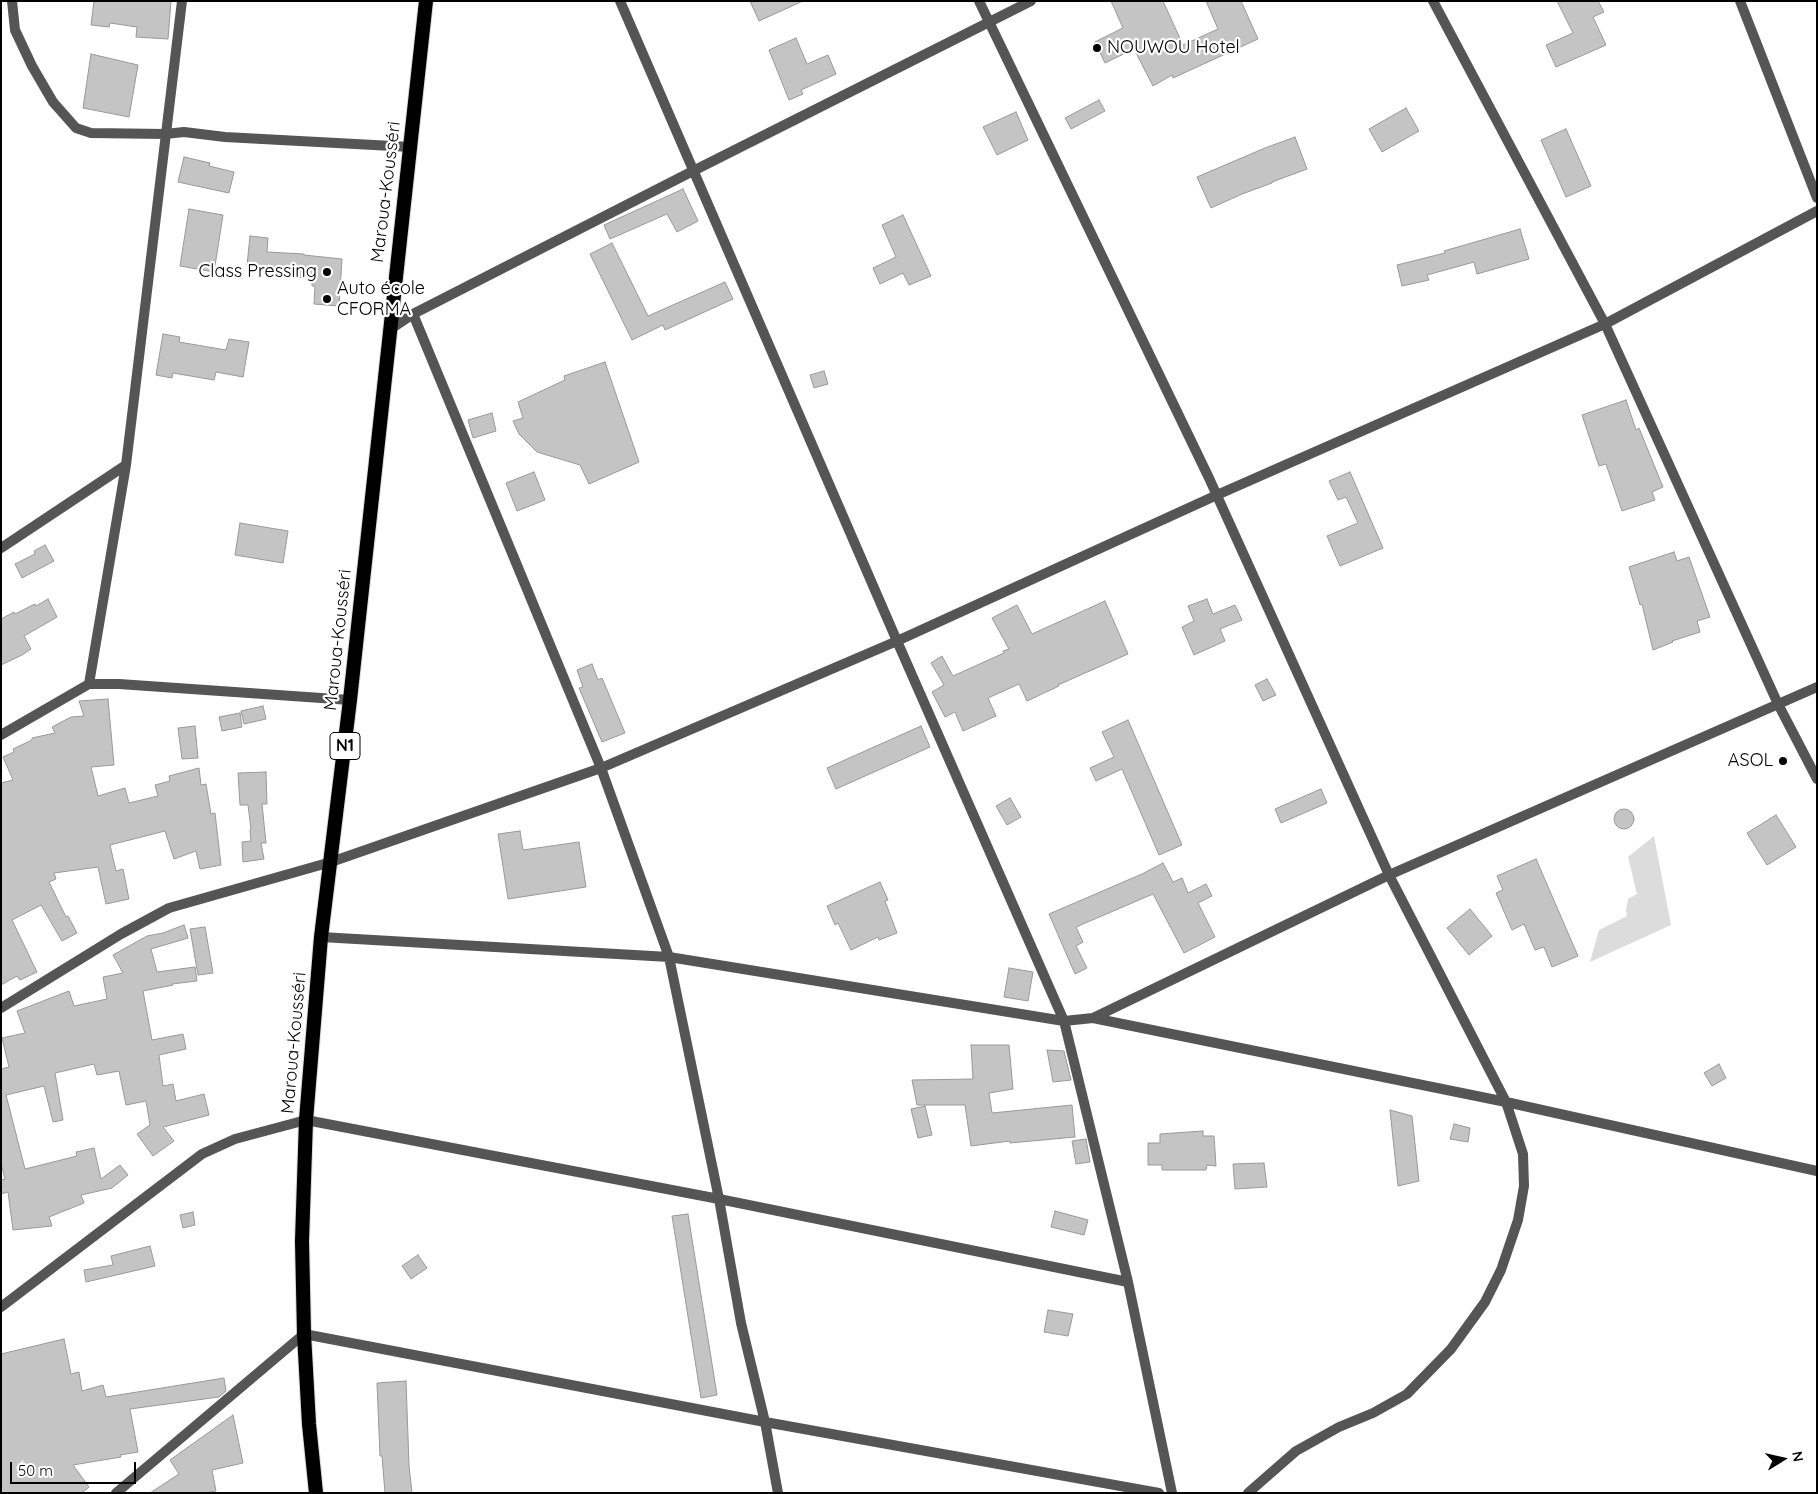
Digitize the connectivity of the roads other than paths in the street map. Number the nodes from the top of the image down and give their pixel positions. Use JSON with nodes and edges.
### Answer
{"nodes":[{"id":1,"x":4,"y":1,"type":"edge"},
{"id":2,"x":12,"y":1,"type":"edge"},
{"id":3,"x":182,"y":1,"type":"edge"},
{"id":4,"x":426,"y":1,"type":"edge"},
{"id":5,"x":620,"y":1,"type":"edge"},
{"id":6,"x":979,"y":1,"type":"edge"},
{"id":7,"x":1031,"y":1,"type":"edge"},
{"id":8,"x":1433,"y":1,"type":"edge"},
{"id":9,"x":1740,"y":1,"type":"edge"},
{"id":10,"x":988,"y":22,"type":"junction"},
{"id":11,"x":15,"y":30,"type":"junction"},
{"id":12,"x":165,"y":134,"type":"junction"},
{"id":13,"x":411,"y":147,"type":"junction"},
{"id":14,"x":693,"y":171,"type":"junction"},
{"id":15,"x":1817,"y":198,"type":"edge"},
{"id":16,"x":1817,"y":212,"type":"edge"},
{"id":17,"x":413,"y":314,"type":"junction"},
{"id":18,"x":1605,"y":324,"type":"junction"},
{"id":19,"x":389,"y":330,"type":"junction"},
{"id":20,"x":126,"y":465,"type":"junction"},
{"id":21,"x":1217,"y":495,"type":"junction"},
{"id":22,"x":1,"y":548,"type":"edge"},
{"id":23,"x":896,"y":641,"type":"junction"},
{"id":24,"x":89,"y":684,"type":"junction"},
{"id":25,"x":1817,"y":687,"type":"edge"},
{"id":26,"x":350,"y":700,"type":"junction"},
{"id":27,"x":1778,"y":704,"type":"junction"},
{"id":28,"x":1,"y":735,"type":"edge"},
{"id":29,"x":601,"y":768,"type":"junction"},
{"id":30,"x":1817,"y":779,"type":"edge"},
{"id":31,"x":330,"y":862,"type":"junction"},
{"id":32,"x":1389,"y":875,"type":"junction"},
{"id":33,"x":321,"y":937,"type":"junction"},
{"id":34,"x":669,"y":957,"type":"junction"},
{"id":35,"x":1,"y":1008,"type":"edge"},
{"id":36,"x":1093,"y":1018,"type":"junction"},
{"id":37,"x":1064,"y":1020,"type":"junction"},
{"id":38,"x":1506,"y":1102,"type":"junction"},
{"id":39,"x":306,"y":1120,"type":"junction"},
{"id":40,"x":1817,"y":1171,"type":"edge"},
{"id":41,"x":719,"y":1199,"type":"junction"},
{"id":42,"x":1128,"y":1282,"type":"junction"},
{"id":43,"x":1,"y":1307,"type":"edge"},
{"id":44,"x":304,"y":1334,"type":"junction"},
{"id":45,"x":765,"y":1422,"type":"junction"},
{"id":46,"x":116,"y":1493,"type":"edge"},
{"id":47,"x":316,"y":1493,"type":"edge"},
{"id":48,"x":778,"y":1493,"type":"edge"},
{"id":49,"x":1159,"y":1493,"type":"edge"},
{"id":50,"x":1172,"y":1493,"type":"edge"},
{"id":51,"x":1248,"y":1493,"type":"edge"}],
"edges":[{"from":1,"to":11,"type":"street"},
{"from":2,"to":11,"type":"street"},
{"from":3,"to":12,"type":"street"},
{"from":4,"to":13,"type":"highway","name":"Maroua-Kousséri","number":"N1"},
{"from":5,"to":14,"type":"street"},
{"from":6,"to":10,"type":"street"},
{"from":7,"to":10,"type":"street"},
{"from":8,"to":18,"type":"street"},
{"from":9,"to":15,"type":"street"},
{"from":10,"to":14,"type":"street"},
{"from":10,"to":21,"type":"street"},
{"from":11,"to":12,"type":"street"},
{"from":12,"to":13,"type":"street"},
{"from":12,"to":20,"type":"street"},
{"from":13,"to":19,"type":"highway","name":"Maroua-Kousséri","number":"N1"},
{"from":14,"to":17,"type":"street"},
{"from":14,"to":23,"type":"street"},
{"from":16,"to":18,"type":"street"},
{"from":17,"to":19,"type":"street"},
{"from":17,"to":29,"type":"street"},
{"from":18,"to":21,"type":"street"},
{"from":18,"to":27,"type":"street"},
{"from":19,"to":26,"type":"highway","name":"Maroua-Kousséri","number":"N1"},
{"from":20,"to":22,"type":"street"},
{"from":20,"to":24,"type":"street"},
{"from":21,"to":23,"type":"street"},
{"from":21,"to":32,"type":"street"},
{"from":23,"to":29,"type":"street"},
{"from":23,"to":37,"type":"street"},
{"from":24,"to":26,"type":"street"},
{"from":24,"to":28,"type":"street"},
{"from":25,"to":27,"type":"street"},
{"from":26,"to":31,"type":"highway","name":"Maroua-Kousséri","number":"N1"},
{"from":27,"to":30,"type":"street"},
{"from":27,"to":32,"type":"street"},
{"from":29,"to":31,"type":"street"},
{"from":29,"to":34,"type":"street"},
{"from":31,"to":33,"type":"highway","name":"Maroua-Kousséri","number":"N1"},
{"from":31,"to":35,"type":"street"},
{"from":32,"to":36,"type":"street"},
{"from":32,"to":38,"type":"street"},
{"from":33,"to":34,"type":"street"},
{"from":33,"to":39,"type":"highway","name":"Maroua-Kousséri","number":"N1"},
{"from":34,"to":37,"type":"street"},
{"from":34,"to":41,"type":"street"},
{"from":36,"to":37,"type":"street"},
{"from":36,"to":38,"type":"street"},
{"from":37,"to":42,"type":"street"},
{"from":38,"to":40,"type":"street"},
{"from":38,"to":51,"type":"street"},
{"from":39,"to":41,"type":"street"},
{"from":39,"to":43,"type":"street"},
{"from":39,"to":44,"type":"highway","name":"Maroua-Kousséri","number":"N1"},
{"from":41,"to":42,"type":"street"},
{"from":41,"to":45,"type":"street"},
{"from":42,"to":50,"type":"street"},
{"from":44,"to":45,"type":"street"},
{"from":44,"to":46,"type":"street"},
{"from":44,"to":47,"type":"highway","name":"Maroua-Kousséri","number":"N1"},
{"from":45,"to":48,"type":"street"},
{"from":45,"to":49,"type":"street"}]}
